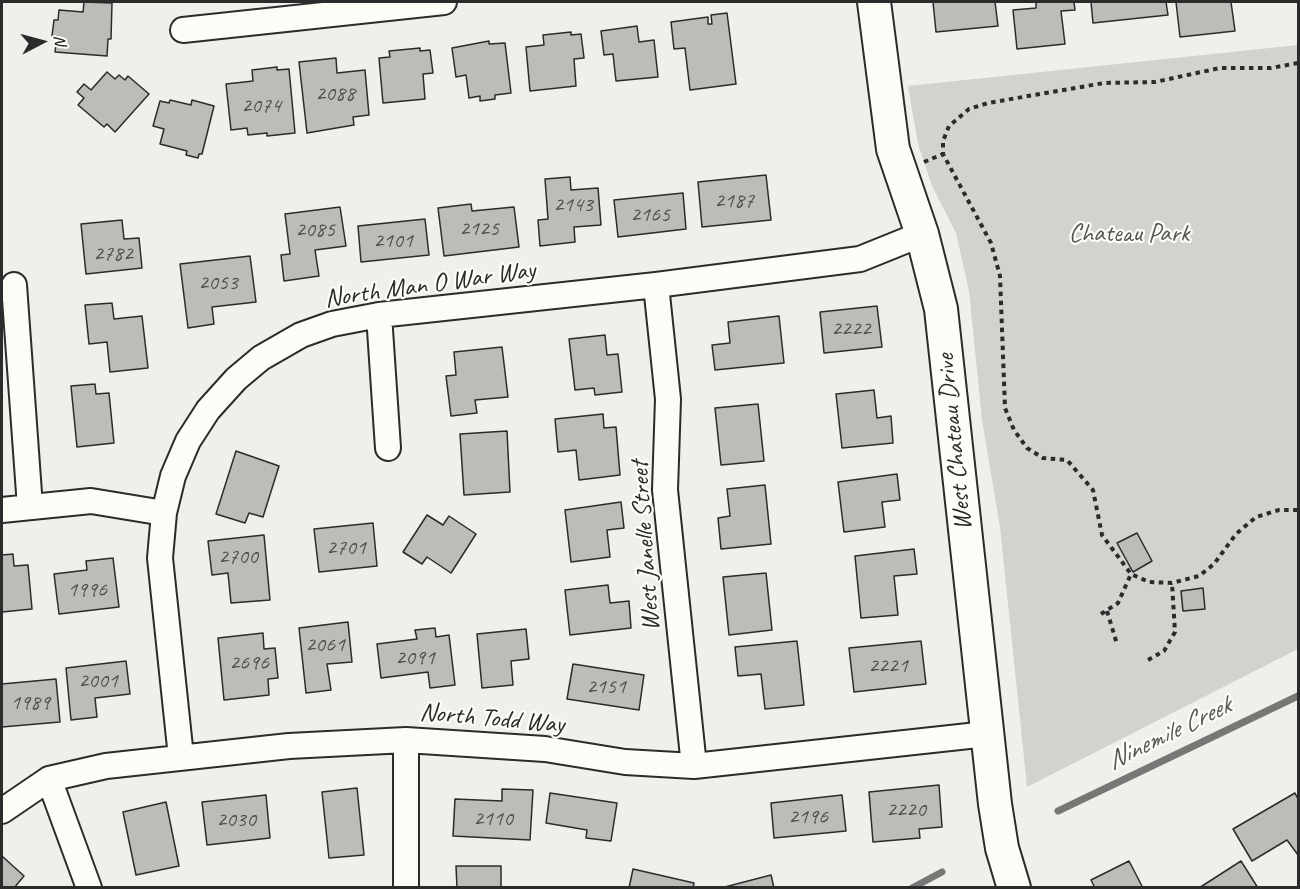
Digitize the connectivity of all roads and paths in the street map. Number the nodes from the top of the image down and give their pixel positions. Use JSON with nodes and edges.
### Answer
{"nodes":[{"id":1,"x":444,"y":2,"type":"edge"},
{"id":2,"x":874,"y":2,"type":"edge"},
{"id":3,"x":183,"y":30,"type":"dead end"},
{"id":4,"x":1299,"y":63,"type":"edge"},
{"id":5,"x":943,"y":154,"type":"junction"},
{"id":6,"x":920,"y":164,"type":"dead end"},
{"id":7,"x":922,"y":234,"type":"junction"},
{"id":8,"x":14,"y":285,"type":"dead end"},
{"id":9,"x":656,"y":285,"type":"junction"},
{"id":10,"x":379,"y":315,"type":"junction"},
{"id":11,"x":388,"y":448,"type":"dead end"},
{"id":12,"x":30,"y":507,"type":"junction"},
{"id":13,"x":2,"y":510,"type":"edge"},
{"id":14,"x":1299,"y":510,"type":"edge"},
{"id":15,"x":164,"y":513,"type":"junction"},
{"id":16,"x":1131,"y":574,"type":"junction"},
{"id":17,"x":1172,"y":583,"type":"junction"},
{"id":18,"x":1107,"y":611,"type":"junction"},
{"id":19,"x":1101,"y":614,"type":"dead end"},
{"id":20,"x":1117,"y":644,"type":"dead end"},
{"id":21,"x":1148,"y":660,"type":"dead end"},
{"id":22,"x":987,"y":734,"type":"junction"},
{"id":23,"x":406,"y":740,"type":"junction"},
{"id":24,"x":181,"y":757,"type":"junction"},
{"id":25,"x":694,"y":766,"type":"junction"},
{"id":26,"x":49,"y":779,"type":"junction"},
{"id":27,"x":2,"y":811,"type":"edge"},
{"id":28,"x":89,"y":888,"type":"edge"},
{"id":29,"x":406,"y":888,"type":"edge"},
{"id":30,"x":1014,"y":888,"type":"edge"}],
"edges":[{"from":1,"to":3,"type":"street"},
{"from":2,"to":7,"type":"street","name":"West Chateau Drive"},
{"from":4,"to":5,"type":"path"},
{"from":5,"to":6,"type":"path"},
{"from":5,"to":16,"type":"path"},
{"from":7,"to":9,"type":"street","name":"North Man O War Way"},
{"from":7,"to":22,"type":"street","name":"West Chateau Drive"},
{"from":8,"to":12,"type":"street"},
{"from":9,"to":10,"type":"street","name":"North Man O War Way"},
{"from":9,"to":25,"type":"street","name":"West Janelle Street"},
{"from":10,"to":11,"type":"street"},
{"from":10,"to":15,"type":"street","name":"North Man O War Way"},
{"from":12,"to":13,"type":"street"},
{"from":12,"to":15,"type":"street"},
{"from":14,"to":17,"type":"path"},
{"from":15,"to":24,"type":"street","name":"North Man O War Way"},
{"from":16,"to":17,"type":"path"},
{"from":16,"to":18,"type":"path"},
{"from":17,"to":21,"type":"path"},
{"from":18,"to":19,"type":"path"},
{"from":18,"to":20,"type":"path"},
{"from":22,"to":25,"type":"street","name":"North Todd Way"},
{"from":22,"to":30,"type":"street","name":"West Chateau Drive"},
{"from":23,"to":24,"type":"street","name":"North Todd Way"},
{"from":23,"to":25,"type":"street","name":"North Todd Way"},
{"from":23,"to":29,"type":"street"},
{"from":24,"to":26,"type":"street","name":"North Todd Way"},
{"from":26,"to":27,"type":"street","name":"North Todd Way"},
{"from":26,"to":28,"type":"street"}]}
